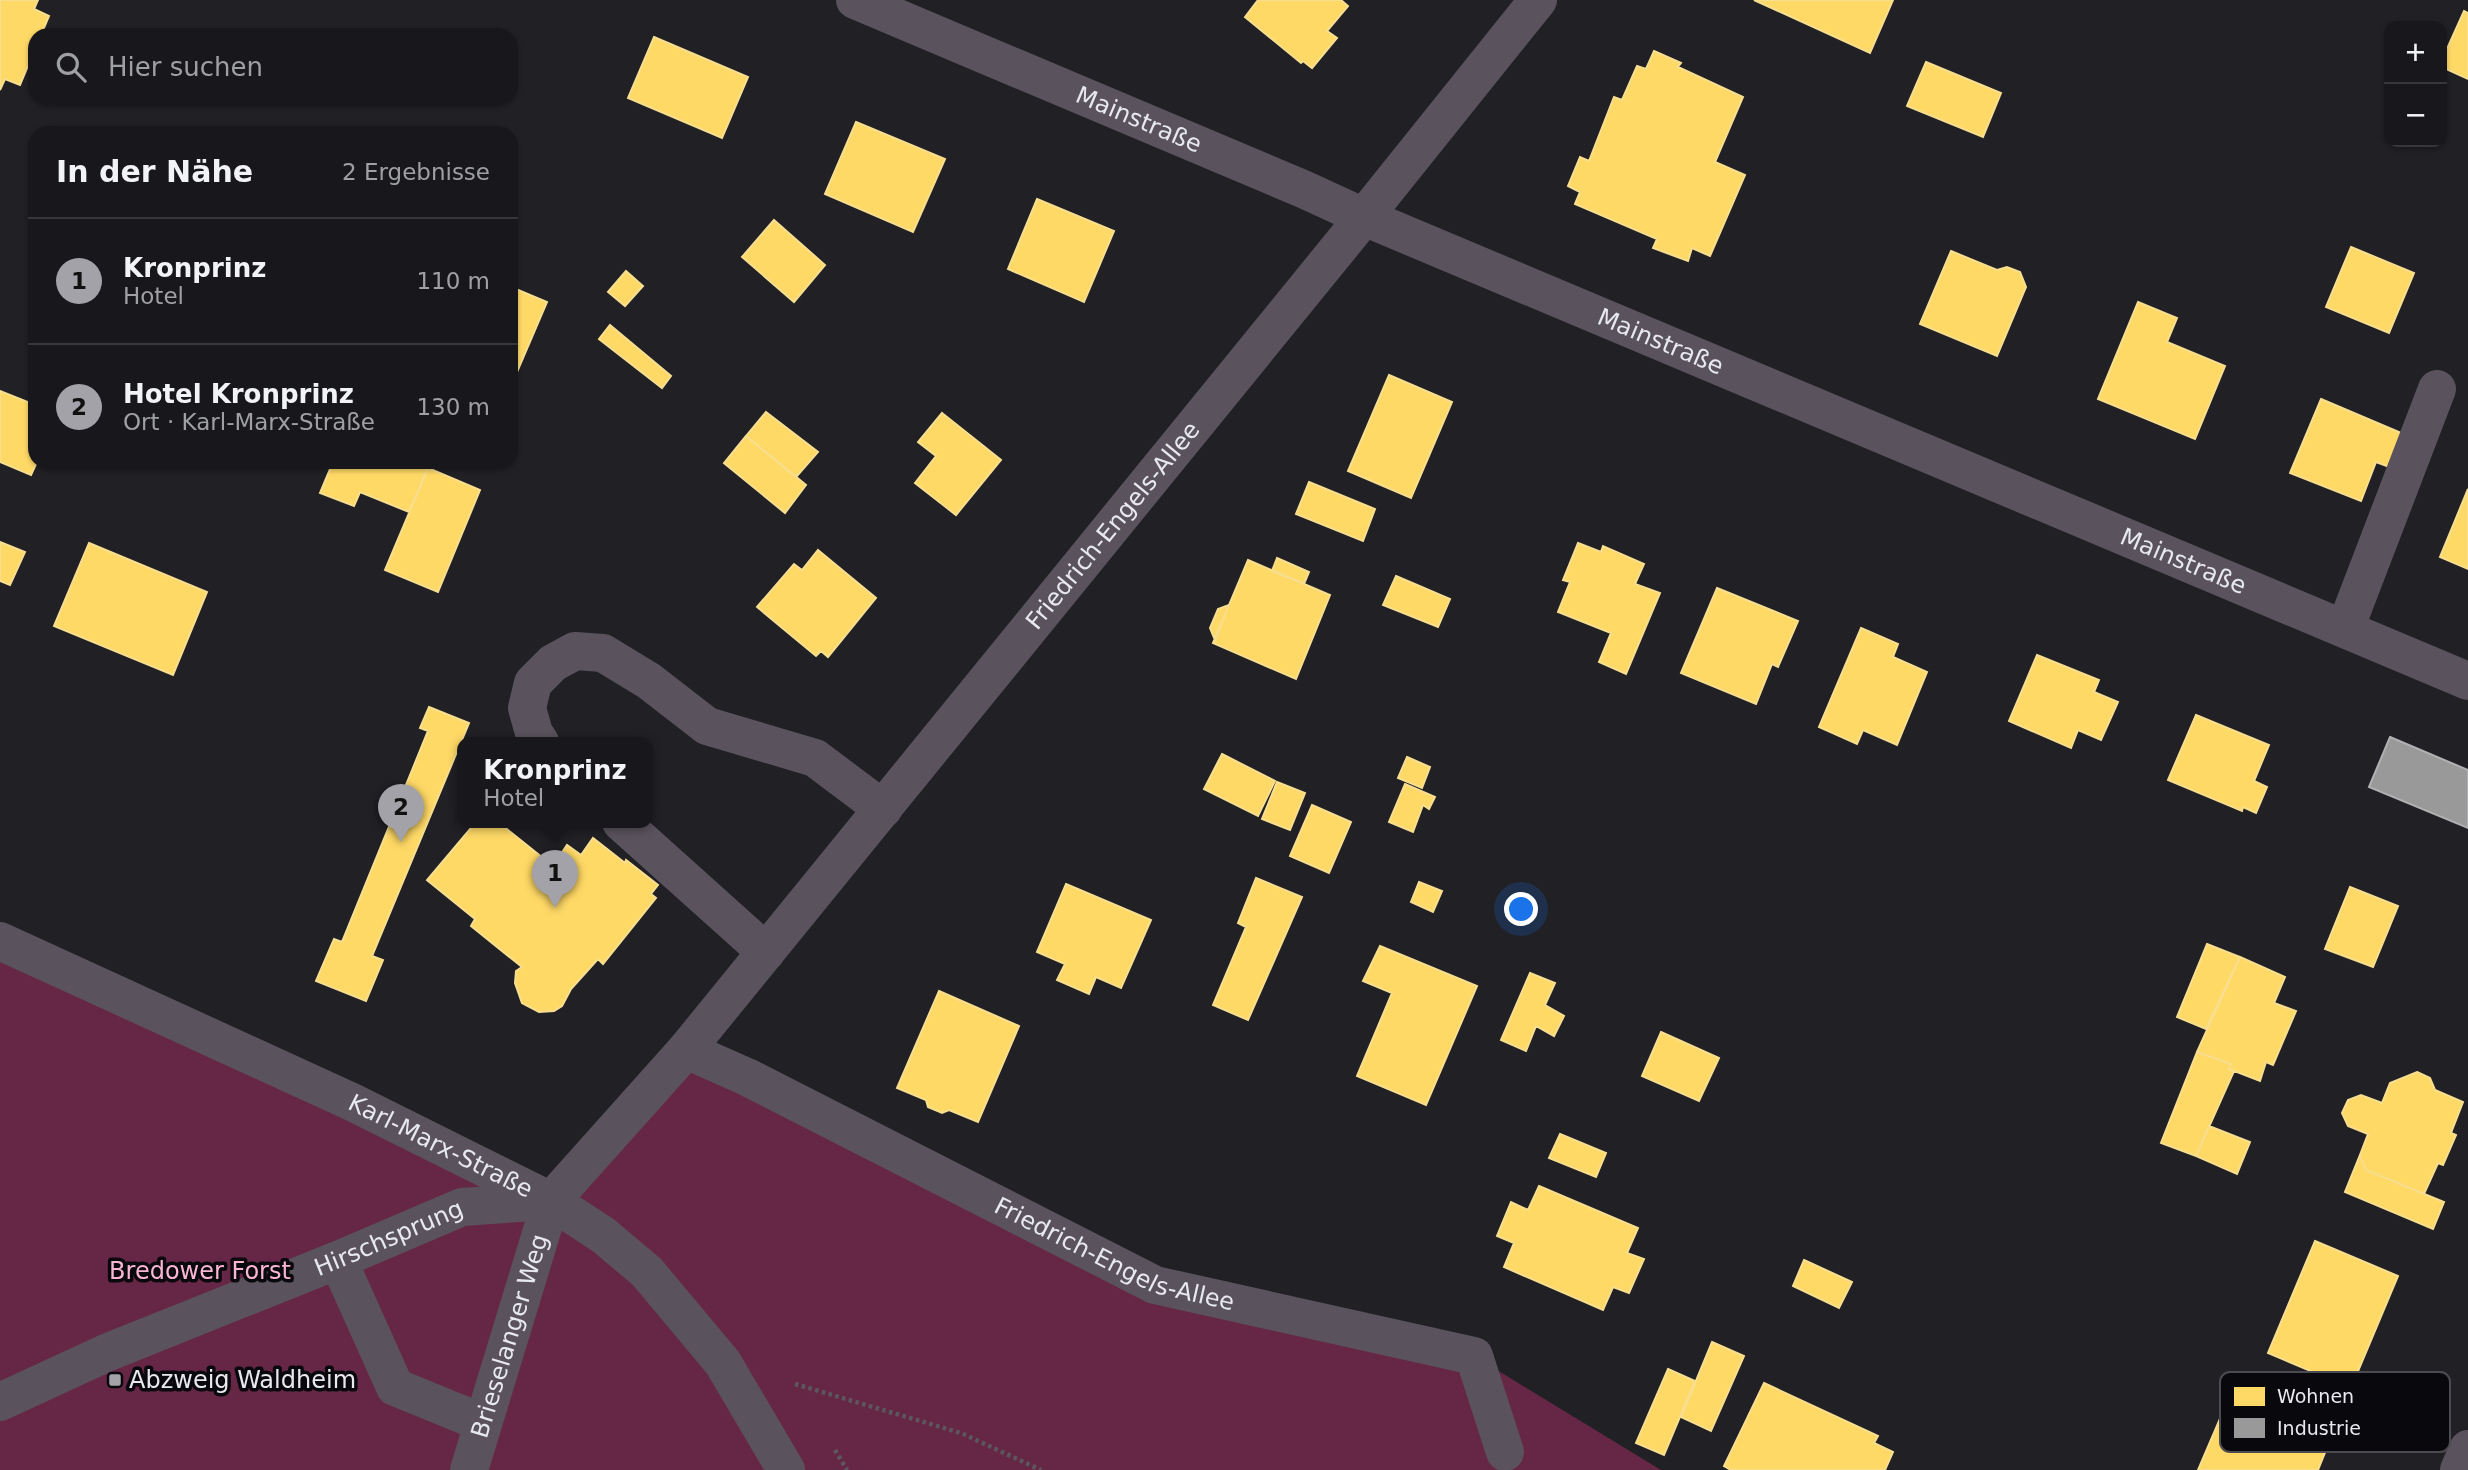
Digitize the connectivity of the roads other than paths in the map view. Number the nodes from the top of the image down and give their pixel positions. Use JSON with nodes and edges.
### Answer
{"nodes":[{"id":1,"x":855,"y":0,"type":"edge"},
{"id":2,"x":1538,"y":0,"type":"edge"},
{"id":3,"x":1364,"y":217,"type":"junction"},
{"id":4,"x":2437,"y":388,"type":"dead end"},
{"id":5,"x":2345,"y":629,"type":"junction"},
{"id":6,"x":2468,"y":681,"type":"edge"},
{"id":7,"x":537,"y":737,"type":"edge"},
{"id":8,"x":883,"y":809,"type":"junction"},
{"id":9,"x":628,"y":828,"type":"edge"},
{"id":10,"x":0,"y":941,"type":"edge"},
{"id":11,"x":766,"y":952,"type":"junction"},
{"id":12,"x":686,"y":1051,"type":"junction"},
{"id":13,"x":551,"y":1200,"type":"junction"},
{"id":14,"x":338,"y":1260,"type":"junction"},
{"id":15,"x":0,"y":1402,"type":"edge"},
{"id":16,"x":484,"y":1423,"type":"junction"},
{"id":17,"x":2468,"y":1449,"type":"edge"},
{"id":18,"x":1505,"y":1452,"type":"dead end"},
{"id":19,"x":469,"y":1470,"type":"edge"},
{"id":20,"x":786,"y":1470,"type":"edge"},
{"id":21,"x":2459,"y":1470,"type":"edge"}],
"edges":[{"from":1,"to":3,"type":"street","name":"Mainstraße"},
{"from":2,"to":3,"type":"street","name":"Friedrich-Engels-Allee"},
{"from":3,"to":5,"type":"street","name":"Mainstraße"},
{"from":3,"to":8,"type":"street","name":"Friedrich-Engels-Allee"},
{"from":4,"to":5,"type":"street"},
{"from":5,"to":6,"type":"street","name":"Mainstraße"},
{"from":7,"to":8,"type":"street"},
{"from":8,"to":11,"type":"street","name":"Friedrich-Engels-Allee"},
{"from":9,"to":11,"type":"street"},
{"from":10,"to":13,"type":"street","name":"Karl-Marx-Straße"},
{"from":11,"to":12,"type":"street","name":"Friedrich-Engels-Allee"},
{"from":12,"to":13,"type":"street","name":"Friedrich-Engels-Allee"},
{"from":12,"to":18,"type":"street","name":"Friedrich-Engels-Allee"},
{"from":13,"to":14,"type":"street","name":"Hirschsprung"},
{"from":13,"to":16,"type":"street","name":"Brieselanger Weg"},
{"from":13,"to":20,"type":"street","name":"Karl-Marx-Straße"},
{"from":14,"to":15,"type":"street","name":"Hirschsprung"},
{"from":14,"to":16,"type":"street"},
{"from":16,"to":19,"type":"street","name":"Brieselanger Weg"},
{"from":17,"to":21,"type":"street"}]}
